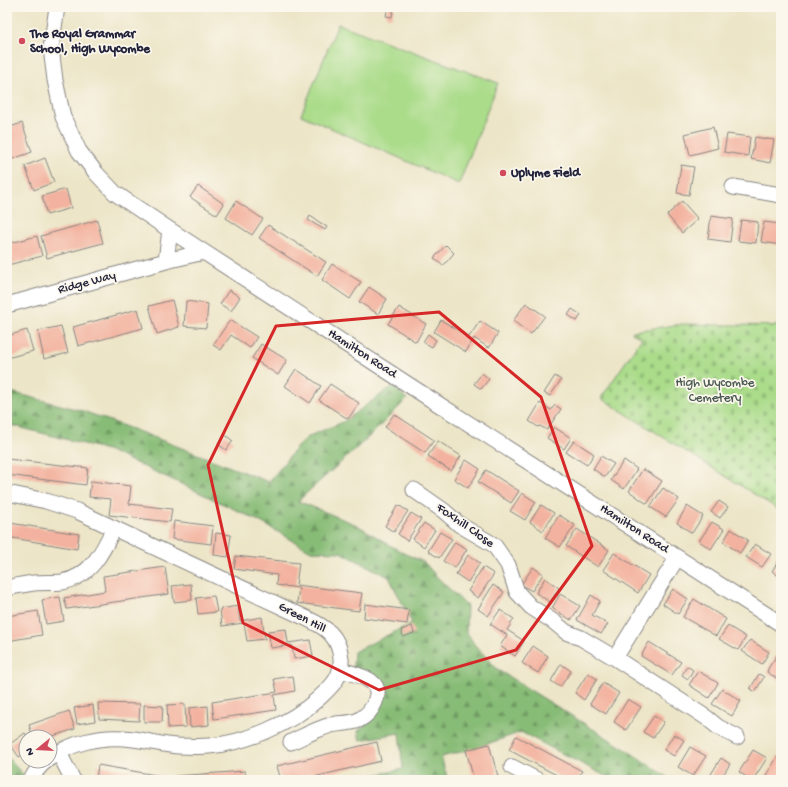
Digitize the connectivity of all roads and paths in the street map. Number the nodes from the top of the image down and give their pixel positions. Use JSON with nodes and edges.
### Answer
{"nodes":[{"id":1,"x":58,"y":7,"type":"edge"},
{"id":2,"x":733,"y":188,"type":"dead end"},
{"id":3,"x":781,"y":194,"type":"edge"},
{"id":4,"x":170,"y":230,"type":"junction"},
{"id":5,"x":204,"y":252,"type":"junction"},
{"id":6,"x":166,"y":261,"type":"junction"},
{"id":7,"x":7,"y":304,"type":"edge"},
{"id":8,"x":414,"y":490,"type":"dead end"},
{"id":9,"x":7,"y":493,"type":"edge"},
{"id":10,"x":114,"y":528,"type":"junction"},
{"id":11,"x":677,"y":558,"type":"junction"},
{"id":12,"x":7,"y":588,"type":"edge"},
{"id":13,"x":781,"y":624,"type":"edge"},
{"id":14,"x":615,"y":658,"type":"junction"},
{"id":15,"x":341,"y":670,"type":"junction"},
{"id":16,"x":737,"y":737,"type":"dead end"},
{"id":17,"x":291,"y":742,"type":"dead end"},
{"id":18,"x":58,"y":754,"type":"edge"},
{"id":19,"x":58,"y":764,"type":"edge"},
{"id":20,"x":512,"y":767,"type":"dead end"},
{"id":21,"x":38,"y":769,"type":"edge"},
{"id":22,"x":31,"y":780,"type":"edge"},
{"id":23,"x":73,"y":780,"type":"edge"},
{"id":24,"x":538,"y":780,"type":"edge"}],
"edges":[{"from":1,"to":4,"type":"street","name":"Hamilton Road"},
{"from":2,"to":3,"type":"street"},
{"from":4,"to":5,"type":"street","name":"Hamilton Road"},
{"from":4,"to":6,"type":"street"},
{"from":5,"to":6,"type":"street","name":"Ridge Way"},
{"from":5,"to":11,"type":"street","name":"Hamilton Road"},
{"from":6,"to":7,"type":"street","name":"Ridge Way"},
{"from":8,"to":14,"type":"street","name":"Foxhill Close"},
{"from":9,"to":10,"type":"street","name":"Green Hill"},
{"from":10,"to":12,"type":"street"},
{"from":10,"to":15,"type":"street","name":"Green Hill"},
{"from":11,"to":13,"type":"street","name":"Hamilton Road"},
{"from":11,"to":14,"type":"street"},
{"from":14,"to":16,"type":"street","name":"Foxhill Close"},
{"from":15,"to":17,"type":"street"},
{"from":15,"to":18,"type":"street"},
{"from":19,"to":23,"type":"street"},
{"from":20,"to":24,"type":"street"},
{"from":21,"to":22,"type":"street"}]}
